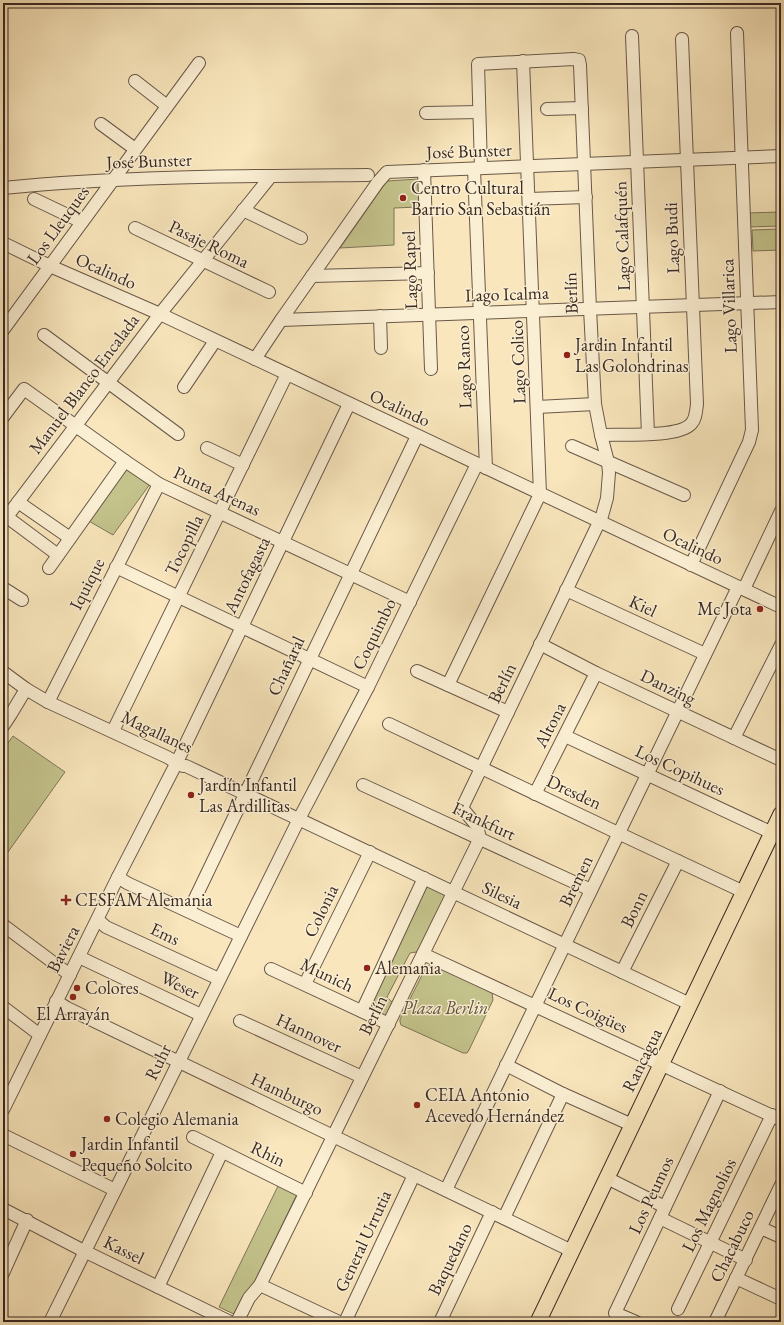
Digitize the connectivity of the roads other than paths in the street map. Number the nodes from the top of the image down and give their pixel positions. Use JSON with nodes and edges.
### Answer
{"nodes":[{"id":1,"x":736,"y":33,"type":"dead end"},
{"id":2,"x":632,"y":36,"type":"dead end"},
{"id":3,"x":682,"y":38,"type":"dead end"},
{"id":4,"x":523,"y":61,"type":"junction"},
{"id":5,"x":199,"y":63,"type":"dead end"},
{"id":6,"x":135,"y":82,"type":"dead end"},
{"id":7,"x":167,"y":106,"type":"junction"},
{"id":8,"x":582,"y":108,"type":"junction"},
{"id":9,"x":546,"y":109,"type":"dead end"},
{"id":10,"x":479,"y":112,"type":"junction"},
{"id":11,"x":426,"y":113,"type":"dead end"},
{"id":12,"x":101,"y":124,"type":"dead end"},
{"id":13,"x":135,"y":149,"type":"junction"},
{"id":14,"x":781,"y":156,"type":"edge"},
{"id":15,"x":742,"y":158,"type":"junction"},
{"id":16,"x":687,"y":160,"type":"junction"},
{"id":17,"x":637,"y":162,"type":"junction"},
{"id":18,"x":584,"y":164,"type":"junction"},
{"id":19,"x":528,"y":166,"type":"junction"},
{"id":20,"x":477,"y":168,"type":"junction"},
{"id":21,"x":424,"y":170,"type":"junction"},
{"id":22,"x":368,"y":175,"type":"dead end"},
{"id":23,"x":271,"y":176,"type":"junction"},
{"id":24,"x":113,"y":180,"type":"junction"},
{"id":25,"x":3,"y":188,"type":"edge"},
{"id":26,"x":586,"y":197,"type":"junction"},
{"id":27,"x":34,"y":199,"type":"dead end"},
{"id":28,"x":529,"y":199,"type":"junction"},
{"id":29,"x":243,"y":210,"type":"junction"},
{"id":30,"x":82,"y":222,"type":"junction"},
{"id":31,"x":134,"y":228,"type":"dead end"},
{"id":32,"x":301,"y":238,"type":"dead end"},
{"id":33,"x":4,"y":245,"type":"edge"},
{"id":34,"x":202,"y":261,"type":"junction"},
{"id":35,"x":50,"y":266,"type":"junction"},
{"id":36,"x":428,"y":273,"type":"junction"},
{"id":37,"x":312,"y":276,"type":"junction"},
{"id":38,"x":269,"y":292,"type":"dead end"},
{"id":39,"x":781,"y":302,"type":"edge"},
{"id":40,"x":747,"y":304,"type":"junction"},
{"id":41,"x":693,"y":306,"type":"junction"},
{"id":42,"x":643,"y":307,"type":"junction"},
{"id":43,"x":590,"y":309,"type":"junction"},
{"id":44,"x":534,"y":311,"type":"junction"},
{"id":45,"x":480,"y":313,"type":"junction"},
{"id":46,"x":160,"y":314,"type":"junction"},
{"id":47,"x":429,"y":315,"type":"junction"},
{"id":48,"x":380,"y":316,"type":"junction"},
{"id":49,"x":281,"y":320,"type":"junction"},
{"id":50,"x":3,"y":330,"type":"edge"},
{"id":51,"x":44,"y":335,"type":"dead end"},
{"id":52,"x":215,"y":341,"type":"junction"},
{"id":53,"x":381,"y":348,"type":"dead end"},
{"id":54,"x":255,"y":360,"type":"junction"},
{"id":55,"x":431,"y":368,"type":"dead end"},
{"id":56,"x":287,"y":374,"type":"junction"},
{"id":57,"x":108,"y":382,"type":"junction"},
{"id":58,"x":184,"y":387,"type":"dead end"},
{"id":59,"x":349,"y":404,"type":"junction"},
{"id":60,"x":595,"y":404,"type":"junction"},
{"id":61,"x":537,"y":407,"type":"junction"},
{"id":62,"x":3,"y":417,"type":"edge"},
{"id":63,"x":75,"y":425,"type":"junction"},
{"id":64,"x":178,"y":434,"type":"dead end"},
{"id":65,"x":648,"y":434,"type":"junction"},
{"id":66,"x":601,"y":435,"type":"junction"},
{"id":67,"x":417,"y":436,"type":"junction"},
{"id":68,"x":572,"y":446,"type":"dead end"},
{"id":69,"x":207,"y":448,"type":"dead end"},
{"id":70,"x":124,"y":461,"type":"junction"},
{"id":71,"x":608,"y":462,"type":"junction"},
{"id":72,"x":242,"y":465,"type":"junction"},
{"id":73,"x":482,"y":466,"type":"junction"},
{"id":74,"x":159,"y":484,"type":"junction"},
{"id":75,"x":540,"y":494,"type":"junction"},
{"id":76,"x":684,"y":495,"type":"dead end"},
{"id":77,"x":18,"y":502,"type":"junction"},
{"id":78,"x":781,"y":511,"type":"edge"},
{"id":79,"x":219,"y":512,"type":"junction"},
{"id":80,"x":4,"y":518,"type":"edge"},
{"id":81,"x":599,"y":521,"type":"junction"},
{"id":82,"x":70,"y":538,"type":"junction"},
{"id":83,"x":283,"y":542,"type":"junction"},
{"id":84,"x":58,"y":555,"type":"junction"},
{"id":85,"x":691,"y":565,"type":"junction"},
{"id":86,"x":48,"y":568,"type":"dead end"},
{"id":87,"x":116,"y":568,"type":"junction"},
{"id":88,"x":350,"y":574,"type":"junction"},
{"id":89,"x":3,"y":588,"type":"edge"},
{"id":90,"x":741,"y":588,"type":"junction"},
{"id":91,"x":566,"y":590,"type":"junction"},
{"id":92,"x":178,"y":597,"type":"junction"},
{"id":93,"x":22,"y":600,"type":"dead end"},
{"id":94,"x":410,"y":602,"type":"junction"},
{"id":95,"x":781,"y":607,"type":"edge"},
{"id":96,"x":242,"y":627,"type":"junction"},
{"id":97,"x":540,"y":644,"type":"junction"},
{"id":98,"x":781,"y":645,"type":"edge"},
{"id":99,"x":705,"y":654,"type":"junction"},
{"id":100,"x":309,"y":660,"type":"junction"},
{"id":101,"x":417,"y":670,"type":"dead end"},
{"id":102,"x":3,"y":672,"type":"edge"},
{"id":103,"x":596,"y":673,"type":"junction"},
{"id":104,"x":448,"y":684,"type":"junction"},
{"id":105,"x":368,"y":687,"type":"junction"},
{"id":106,"x":26,"y":690,"type":"junction"},
{"id":107,"x":48,"y":702,"type":"junction"},
{"id":108,"x":7,"y":711,"type":"edge"},
{"id":109,"x":508,"y":712,"type":"junction"},
{"id":110,"x":677,"y":712,"type":"junction"},
{"id":111,"x":389,"y":724,"type":"dead end"},
{"id":112,"x":3,"y":726,"type":"edge"},
{"id":113,"x":113,"y":731,"type":"junction"},
{"id":114,"x":565,"y":736,"type":"junction"},
{"id":115,"x":734,"y":738,"type":"junction"},
{"id":116,"x":781,"y":760,"type":"edge"},
{"id":117,"x":177,"y":762,"type":"junction"},
{"id":118,"x":481,"y":767,"type":"junction"},
{"id":119,"x":647,"y":774,"type":"junction"},
{"id":120,"x":362,"y":785,"type":"dead end"},
{"id":121,"x":245,"y":794,"type":"junction"},
{"id":122,"x":536,"y":794,"type":"junction"},
{"id":123,"x":781,"y":814,"type":"edge"},
{"id":124,"x":299,"y":819,"type":"junction"},
{"id":125,"x":618,"y":833,"type":"junction"},
{"id":126,"x":777,"y":835,"type":"edge"},
{"id":127,"x":480,"y":838,"type":"junction"},
{"id":128,"x":370,"y":852,"type":"junction"},
{"id":129,"x":678,"y":861,"type":"junction"},
{"id":130,"x":118,"y":877,"type":"junction"},
{"id":131,"x":424,"y":878,"type":"junction"},
{"id":132,"x":591,"y":890,"type":"junction"},
{"id":133,"x":454,"y":892,"type":"junction"},
{"id":134,"x":744,"y":892,"type":"junction"},
{"id":135,"x":189,"y":911,"type":"junction"},
{"id":136,"x":98,"y":920,"type":"junction"},
{"id":137,"x":3,"y":925,"type":"edge"},
{"id":138,"x":240,"y":936,"type":"junction"},
{"id":139,"x":564,"y":945,"type":"junction"},
{"id":140,"x":423,"y":954,"type":"junction"},
{"id":141,"x":79,"y":957,"type":"junction"},
{"id":142,"x":271,"y":969,"type":"dead end"},
{"id":143,"x":622,"y":972,"type":"junction"},
{"id":144,"x":70,"y":975,"type":"junction"},
{"id":145,"x":219,"y":979,"type":"junction"},
{"id":146,"x":305,"y":984,"type":"junction"},
{"id":147,"x":56,"y":1002,"type":"junction"},
{"id":148,"x":690,"y":1004,"type":"junction"},
{"id":149,"x":535,"y":1006,"type":"junction"},
{"id":150,"x":3,"y":1007,"type":"edge"},
{"id":151,"x":362,"y":1011,"type":"junction"},
{"id":152,"x":201,"y":1015,"type":"junction"},
{"id":153,"x":240,"y":1021,"type":"dead end"},
{"id":154,"x":389,"y":1024,"type":"junction"},
{"id":155,"x":40,"y":1035,"type":"junction"},
{"id":156,"x":178,"y":1062,"type":"junction"},
{"id":157,"x":506,"y":1064,"type":"junction"},
{"id":158,"x":661,"y":1064,"type":"junction"},
{"id":159,"x":362,"y":1077,"type":"junction"},
{"id":160,"x":720,"y":1091,"type":"junction"},
{"id":161,"x":7,"y":1092,"type":"edge"},
{"id":162,"x":563,"y":1094,"type":"junction"},
{"id":163,"x":3,"y":1110,"type":"edge"},
{"id":164,"x":776,"y":1117,"type":"edge"},
{"id":165,"x":632,"y":1125,"type":"junction"},
{"id":166,"x":3,"y":1135,"type":"edge"},
{"id":167,"x":334,"y":1136,"type":"junction"},
{"id":168,"x":193,"y":1138,"type":"dead end"},
{"id":169,"x":222,"y":1152,"type":"junction"},
{"id":170,"x":414,"y":1175,"type":"junction"},
{"id":171,"x":607,"y":1178,"type":"junction"},
{"id":172,"x":781,"y":1185,"type":"edge"},
{"id":173,"x":115,"y":1190,"type":"junction"},
{"id":174,"x":446,"y":1190,"type":"junction"},
{"id":175,"x":306,"y":1193,"type":"junction"},
{"id":176,"x":3,"y":1209,"type":"edge"},
{"id":177,"x":492,"y":1212,"type":"junction"},
{"id":178,"x":663,"y":1212,"type":"junction"},
{"id":179,"x":504,"y":1218,"type":"junction"},
{"id":180,"x":27,"y":1220,"type":"junction"},
{"id":181,"x":761,"y":1228,"type":"junction"},
{"id":182,"x":781,"y":1237,"type":"edge"},
{"id":183,"x":711,"y":1242,"type":"junction"},
{"id":184,"x":84,"y":1251,"type":"junction"},
{"id":185,"x":572,"y":1251,"type":"junction"},
{"id":186,"x":746,"y":1260,"type":"junction"},
{"id":187,"x":3,"y":1273,"type":"edge"},
{"id":188,"x":736,"y":1278,"type":"junction"},
{"id":189,"x":260,"y":1285,"type":"junction"},
{"id":190,"x":158,"y":1287,"type":"junction"},
{"id":191,"x":781,"y":1299,"type":"edge"},
{"id":192,"x":678,"y":1309,"type":"dead end"},
{"id":193,"x":626,"y":1319,"type":"edge"},
{"id":194,"x":50,"y":1322,"type":"edge"},
{"id":195,"x":230,"y":1322,"type":"edge"},
{"id":196,"x":237,"y":1322,"type":"edge"},
{"id":197,"x":339,"y":1322,"type":"edge"},
{"id":198,"x":345,"y":1322,"type":"edge"},
{"id":199,"x":440,"y":1322,"type":"edge"},
{"id":200,"x":538,"y":1322,"type":"edge"},
{"id":201,"x":715,"y":1322,"type":"edge"}],
"edges":[{"from":1,"to":15,"type":"street","name":"Lago Villarica"},
{"from":2,"to":17,"type":"street","name":"Lago Calafquén"},
{"from":3,"to":16,"type":"street","name":"Lago Budi"},
{"from":4,"to":8,"type":"street","name":"Berlín"},
{"from":4,"to":10,"type":"street","name":"Lago Ranco"},
{"from":4,"to":19,"type":"street","name":"Lago Colico"},
{"from":5,"to":7,"type":"street","name":"Los Lleuques"},
{"from":6,"to":7,"type":"street"},
{"from":7,"to":13,"type":"street","name":"Los Lleuques"},
{"from":8,"to":9,"type":"street"},
{"from":8,"to":18,"type":"street","name":"Berlín"},
{"from":10,"to":11,"type":"street"},
{"from":10,"to":20,"type":"street","name":"Lago Ranco"},
{"from":12,"to":13,"type":"street"},
{"from":13,"to":24,"type":"street","name":"Los Lleuques"},
{"from":14,"to":15,"type":"street","name":"José Bunster"},
{"from":15,"to":16,"type":"street","name":"José Bunster"},
{"from":15,"to":40,"type":"street","name":"Lago Villarica"},
{"from":16,"to":17,"type":"street","name":"José Bunster"},
{"from":16,"to":41,"type":"street","name":"Lago Budi"},
{"from":17,"to":18,"type":"street","name":"José Bunster"},
{"from":17,"to":42,"type":"street","name":"Lago Calafquén"},
{"from":18,"to":19,"type":"street","name":"José Bunster"},
{"from":18,"to":26,"type":"street","name":"Berlín"},
{"from":19,"to":20,"type":"street","name":"José Bunster"},
{"from":19,"to":28,"type":"street","name":"Lago Colico"},
{"from":20,"to":21,"type":"street","name":"José Bunster"},
{"from":20,"to":45,"type":"street","name":"Lago Ranco"},
{"from":21,"to":36,"type":"street","name":"Lago Rapel"},
{"from":21,"to":37,"type":"street","name":"José Bunster"},
{"from":22,"to":23,"type":"street","name":"José Bunster"},
{"from":23,"to":24,"type":"street","name":"José Bunster"},
{"from":23,"to":29,"type":"street","name":"Manuel Blanco Encalada"},
{"from":24,"to":25,"type":"street","name":"José Bunster"},
{"from":24,"to":30,"type":"street","name":"Los Lleuques"},
{"from":26,"to":28,"type":"street"},
{"from":26,"to":43,"type":"street","name":"Berlín"},
{"from":27,"to":30,"type":"street"},
{"from":28,"to":44,"type":"street","name":"Lago Colico"},
{"from":29,"to":32,"type":"street"},
{"from":29,"to":34,"type":"street","name":"Manuel Blanco Encalada"},
{"from":30,"to":35,"type":"street","name":"Los Lleuques"},
{"from":31,"to":34,"type":"street","name":"Pasaje Roma"},
{"from":33,"to":35,"type":"street","name":"Ocalindo"},
{"from":34,"to":38,"type":"street","name":"Pasaje Roma"},
{"from":34,"to":46,"type":"street","name":"Manuel Blanco Encalada"},
{"from":35,"to":46,"type":"street","name":"Ocalindo"},
{"from":35,"to":50,"type":"street","name":"Los Lleuques"},
{"from":36,"to":37,"type":"street"},
{"from":36,"to":47,"type":"street","name":"Lago Rapel"},
{"from":37,"to":49,"type":"street","name":"José Bunster"},
{"from":39,"to":40,"type":"street","name":"Lago Icalma"},
{"from":40,"to":41,"type":"street","name":"Lago Icalma"},
{"from":40,"to":85,"type":"street","name":"Lago Villarica"},
{"from":41,"to":42,"type":"street","name":"Lago Icalma"},
{"from":41,"to":65,"type":"street","name":"Lago Budi"},
{"from":42,"to":43,"type":"street","name":"Lago Icalma"},
{"from":42,"to":65,"type":"street","name":"Lago Calafquén"},
{"from":43,"to":44,"type":"street","name":"Lago Icalma"},
{"from":43,"to":60,"type":"street","name":"Berlín"},
{"from":44,"to":45,"type":"street","name":"Lago Icalma"},
{"from":44,"to":61,"type":"street","name":"Lago Colico"},
{"from":45,"to":47,"type":"street","name":"Lago Icalma"},
{"from":45,"to":73,"type":"street","name":"Lago Ranco"},
{"from":46,"to":52,"type":"street","name":"Ocalindo"},
{"from":46,"to":57,"type":"street","name":"Manuel Blanco Encalada"},
{"from":47,"to":48,"type":"street","name":"Lago Icalma"},
{"from":47,"to":55,"type":"street","name":"Lago Rapel"},
{"from":48,"to":49,"type":"street","name":"Lago Icalma"},
{"from":48,"to":53,"type":"street"},
{"from":49,"to":54,"type":"street","name":"José Bunster"},
{"from":51,"to":57,"type":"street"},
{"from":52,"to":54,"type":"street","name":"Ocalindo"},
{"from":52,"to":58,"type":"street"},
{"from":54,"to":56,"type":"street","name":"Ocalindo"},
{"from":56,"to":59,"type":"street","name":"Ocalindo"},
{"from":56,"to":72,"type":"street","name":"Tocopilla"},
{"from":57,"to":63,"type":"street","name":"Manuel Blanco Encalada"},
{"from":57,"to":64,"type":"street"},
{"from":59,"to":67,"type":"street","name":"Ocalindo"},
{"from":59,"to":83,"type":"street","name":"Antofagasta"},
{"from":60,"to":61,"type":"street"},
{"from":60,"to":66,"type":"street","name":"Berlín"},
{"from":61,"to":75,"type":"street","name":"Lago Colico"},
{"from":62,"to":63,"type":"street","name":"Punta Arenas"},
{"from":63,"to":70,"type":"street","name":"Punta Arenas"},
{"from":63,"to":77,"type":"street","name":"Manuel Blanco Encalada"},
{"from":65,"to":66,"type":"street"},
{"from":66,"to":71,"type":"street","name":"Berlín"},
{"from":67,"to":73,"type":"street","name":"Ocalindo"},
{"from":67,"to":88,"type":"street","name":"Chañaral"},
{"from":68,"to":71,"type":"street"},
{"from":69,"to":72,"type":"street"},
{"from":70,"to":74,"type":"street","name":"Punta Arenas"},
{"from":70,"to":82,"type":"street"},
{"from":71,"to":76,"type":"street"},
{"from":71,"to":81,"type":"street","name":"Berlín"},
{"from":72,"to":79,"type":"street","name":"Tocopilla"},
{"from":73,"to":75,"type":"street","name":"Ocalindo"},
{"from":73,"to":94,"type":"street","name":"Coquimbo"},
{"from":74,"to":79,"type":"street","name":"Punta Arenas"},
{"from":74,"to":87,"type":"street","name":"Iquique"},
{"from":75,"to":81,"type":"street","name":"Ocalindo"},
{"from":75,"to":104,"type":"street"},
{"from":77,"to":80,"type":"street","name":"Manuel Blanco Encalada"},
{"from":77,"to":82,"type":"street"},
{"from":78,"to":90,"type":"street","name":"Bremen"},
{"from":79,"to":83,"type":"street","name":"Punta Arenas"},
{"from":79,"to":92,"type":"street","name":"Tocopilla"},
{"from":80,"to":84,"type":"street"},
{"from":81,"to":85,"type":"street","name":"Ocalindo"},
{"from":81,"to":91,"type":"street","name":"Berlín"},
{"from":82,"to":84,"type":"street"},
{"from":83,"to":88,"type":"street","name":"Punta Arenas"},
{"from":83,"to":96,"type":"street","name":"Antofagasta"},
{"from":84,"to":86,"type":"street"},
{"from":85,"to":90,"type":"street","name":"Ocalindo"},
{"from":87,"to":92,"type":"street"},
{"from":87,"to":107,"type":"street","name":"Iquique"},
{"from":88,"to":94,"type":"street","name":"Punta Arenas"},
{"from":88,"to":100,"type":"street","name":"Chañaral"},
{"from":89,"to":93,"type":"street"},
{"from":90,"to":95,"type":"street","name":"Ocalindo"},
{"from":90,"to":99,"type":"street","name":"Bremen"},
{"from":91,"to":97,"type":"street","name":"Berlín"},
{"from":91,"to":99,"type":"street","name":"Kiel"},
{"from":92,"to":96,"type":"street"},
{"from":92,"to":113,"type":"street","name":"Tocopilla"},
{"from":94,"to":105,"type":"street","name":"Coquimbo"},
{"from":96,"to":100,"type":"street"},
{"from":96,"to":117,"type":"street","name":"Antofagasta"},
{"from":97,"to":103,"type":"street","name":"Danzing"},
{"from":97,"to":109,"type":"street","name":"Berlín"},
{"from":98,"to":115,"type":"street"},
{"from":99,"to":110,"type":"street","name":"Bremen"},
{"from":100,"to":105,"type":"street"},
{"from":100,"to":121,"type":"street","name":"Chañaral"},
{"from":101,"to":104,"type":"street"},
{"from":102,"to":106,"type":"street","name":"Magallanes"},
{"from":103,"to":110,"type":"street","name":"Danzing"},
{"from":103,"to":114,"type":"street","name":"Altona"},
{"from":104,"to":109,"type":"street"},
{"from":105,"to":124,"type":"street","name":"Coquimbo"},
{"from":106,"to":107,"type":"street","name":"Magallanes"},
{"from":106,"to":108,"type":"street"},
{"from":107,"to":113,"type":"street","name":"Magallanes"},
{"from":108,"to":112,"type":"street"},
{"from":109,"to":118,"type":"street","name":"Berlín"},
{"from":110,"to":115,"type":"street","name":"Danzing"},
{"from":110,"to":119,"type":"street","name":"Bremen"},
{"from":111,"to":118,"type":"street","name":"Dresden"},
{"from":113,"to":117,"type":"street","name":"Magallanes"},
{"from":114,"to":119,"type":"street","name":"Los Copihues"},
{"from":114,"to":122,"type":"street","name":"Altona"},
{"from":115,"to":116,"type":"street","name":"Danzing"},
{"from":117,"to":121,"type":"street","name":"Magallanes"},
{"from":117,"to":130,"type":"street","name":"Baviera"},
{"from":118,"to":122,"type":"street","name":"Dresden"},
{"from":118,"to":127,"type":"street","name":"Berlín"},
{"from":119,"to":125,"type":"street","name":"Bremen"},
{"from":119,"to":126,"type":"street","name":"Los Copihues"},
{"from":120,"to":127,"type":"street","name":"Frankfurt"},
{"from":121,"to":124,"type":"street","name":"Magallanes"},
{"from":121,"to":135,"type":"street","name":"Chañaral"},
{"from":122,"to":125,"type":"street","name":"Dresden"},
{"from":123,"to":126,"type":"main road","name":"Rancagua"},
{"from":124,"to":128,"type":"street","name":"Silesia"},
{"from":124,"to":138,"type":"street","name":"Ruhr"},
{"from":125,"to":129,"type":"street","name":"Dresden"},
{"from":125,"to":132,"type":"street","name":"Bremen"},
{"from":126,"to":134,"type":"main road","name":"Rancagua"},
{"from":127,"to":132,"type":"street","name":"Frankfurt"},
{"from":127,"to":133,"type":"street","name":"Berlín"},
{"from":128,"to":131,"type":"street","name":"Silesia"},
{"from":128,"to":146,"type":"street","name":"Colonia"},
{"from":129,"to":134,"type":"street","name":"Dresden"},
{"from":129,"to":143,"type":"street","name":"Bonn"},
{"from":130,"to":135,"type":"street"},
{"from":130,"to":136,"type":"street","name":"Baviera"},
{"from":131,"to":133,"type":"street","name":"Silesia"},
{"from":131,"to":151,"type":"street","name":"Berlín"},
{"from":132,"to":139,"type":"street","name":"Bremen"},
{"from":133,"to":139,"type":"street","name":"Silesia"},
{"from":133,"to":140,"type":"street","name":"Berlín"},
{"from":134,"to":148,"type":"main road","name":"Rancagua"},
{"from":135,"to":138,"type":"street"},
{"from":136,"to":141,"type":"street","name":"Baviera"},
{"from":136,"to":145,"type":"street","name":"Ems"},
{"from":137,"to":144,"type":"street"},
{"from":138,"to":145,"type":"street","name":"Ruhr"},
{"from":139,"to":143,"type":"street","name":"Silesia"},
{"from":139,"to":149,"type":"street","name":"Bremen"},
{"from":140,"to":149,"type":"street","name":"Los Coigües"},
{"from":140,"to":154,"type":"street","name":"Berlín"},
{"from":141,"to":144,"type":"street","name":"Baviera"},
{"from":141,"to":152,"type":"street","name":"Weser"},
{"from":142,"to":146,"type":"street","name":"Munich"},
{"from":143,"to":148,"type":"street","name":"Silesia"},
{"from":144,"to":147,"type":"street","name":"Baviera"},
{"from":145,"to":152,"type":"street","name":"Ruhr"},
{"from":146,"to":151,"type":"street","name":"Munich"},
{"from":147,"to":155,"type":"street","name":"Baviera"},
{"from":147,"to":156,"type":"street","name":"Hamburgo"},
{"from":148,"to":158,"type":"main road","name":"Rancagua"},
{"from":149,"to":157,"type":"street","name":"Bremen"},
{"from":149,"to":158,"type":"street","name":"Los Coigües"},
{"from":150,"to":155,"type":"street"},
{"from":151,"to":154,"type":"street","name":"Munich"},
{"from":152,"to":156,"type":"street","name":"Ruhr"},
{"from":153,"to":159,"type":"street","name":"Hannover"},
{"from":154,"to":159,"type":"street","name":"Berlín"},
{"from":155,"to":161,"type":"street","name":"Baviera"},
{"from":156,"to":167,"type":"street","name":"Hamburgo"},
{"from":156,"to":173,"type":"street","name":"Ruhr"},
{"from":157,"to":162,"type":"street"},
{"from":157,"to":174,"type":"street","name":"Bremen"},
{"from":158,"to":160,"type":"street","name":"Los Coigües"},
{"from":158,"to":165,"type":"main road","name":"Rancagua"},
{"from":159,"to":167,"type":"street","name":"Berlín"},
{"from":160,"to":164,"type":"street","name":"Los Coigües"},
{"from":160,"to":178,"type":"street","name":"Los Peumos"},
{"from":161,"to":163,"type":"street","name":"Baviera"},
{"from":162,"to":165,"type":"street"},
{"from":162,"to":179,"type":"street"},
{"from":164,"to":183,"type":"street","name":"Los Magnolios"},
{"from":165,"to":171,"type":"main road","name":"Rancagua"},
{"from":166,"to":173,"type":"street"},
{"from":167,"to":170,"type":"street","name":"Hamburgo"},
{"from":167,"to":175,"type":"street","name":"Berlín"},
{"from":168,"to":169,"type":"street","name":"Rhin"},
{"from":169,"to":175,"type":"street","name":"Rhin"},
{"from":169,"to":190,"type":"street"},
{"from":170,"to":174,"type":"street","name":"Hamburgo"},
{"from":170,"to":198,"type":"street","name":"General Urrutia"},
{"from":171,"to":178,"type":"street"},
{"from":171,"to":185,"type":"main road","name":"Rancagua"},
{"from":172,"to":181,"type":"street","name":"Chacabuco"},
{"from":173,"to":184,"type":"street","name":"Ruhr"},
{"from":174,"to":177,"type":"street","name":"Hamburgo"},
{"from":175,"to":189,"type":"street","name":"Berlín"},
{"from":176,"to":180,"type":"street","name":"Kassel"},
{"from":177,"to":179,"type":"street","name":"Hamburgo"},
{"from":177,"to":199,"type":"street","name":"Baquedano"},
{"from":178,"to":183,"type":"street"},
{"from":178,"to":193,"type":"street","name":"Los Peumos"},
{"from":179,"to":185,"type":"street","name":"Hamburgo"},
{"from":180,"to":184,"type":"street","name":"Kassel"},
{"from":180,"to":187,"type":"street"},
{"from":181,"to":182,"type":"street"},
{"from":181,"to":186,"type":"street","name":"Chacabuco"},
{"from":183,"to":186,"type":"street"},
{"from":183,"to":192,"type":"street","name":"Los Magnolios"},
{"from":184,"to":190,"type":"street","name":"Kassel"},
{"from":184,"to":194,"type":"street","name":"Ruhr"},
{"from":185,"to":200,"type":"main road","name":"Rancagua"},
{"from":186,"to":188,"type":"street","name":"Chacabuco"},
{"from":188,"to":191,"type":"street"},
{"from":188,"to":201,"type":"street","name":"Chacabuco"},
{"from":189,"to":196,"type":"street","name":"Berlín"},
{"from":189,"to":197,"type":"street"},
{"from":190,"to":195,"type":"street","name":"Kassel"}]}
